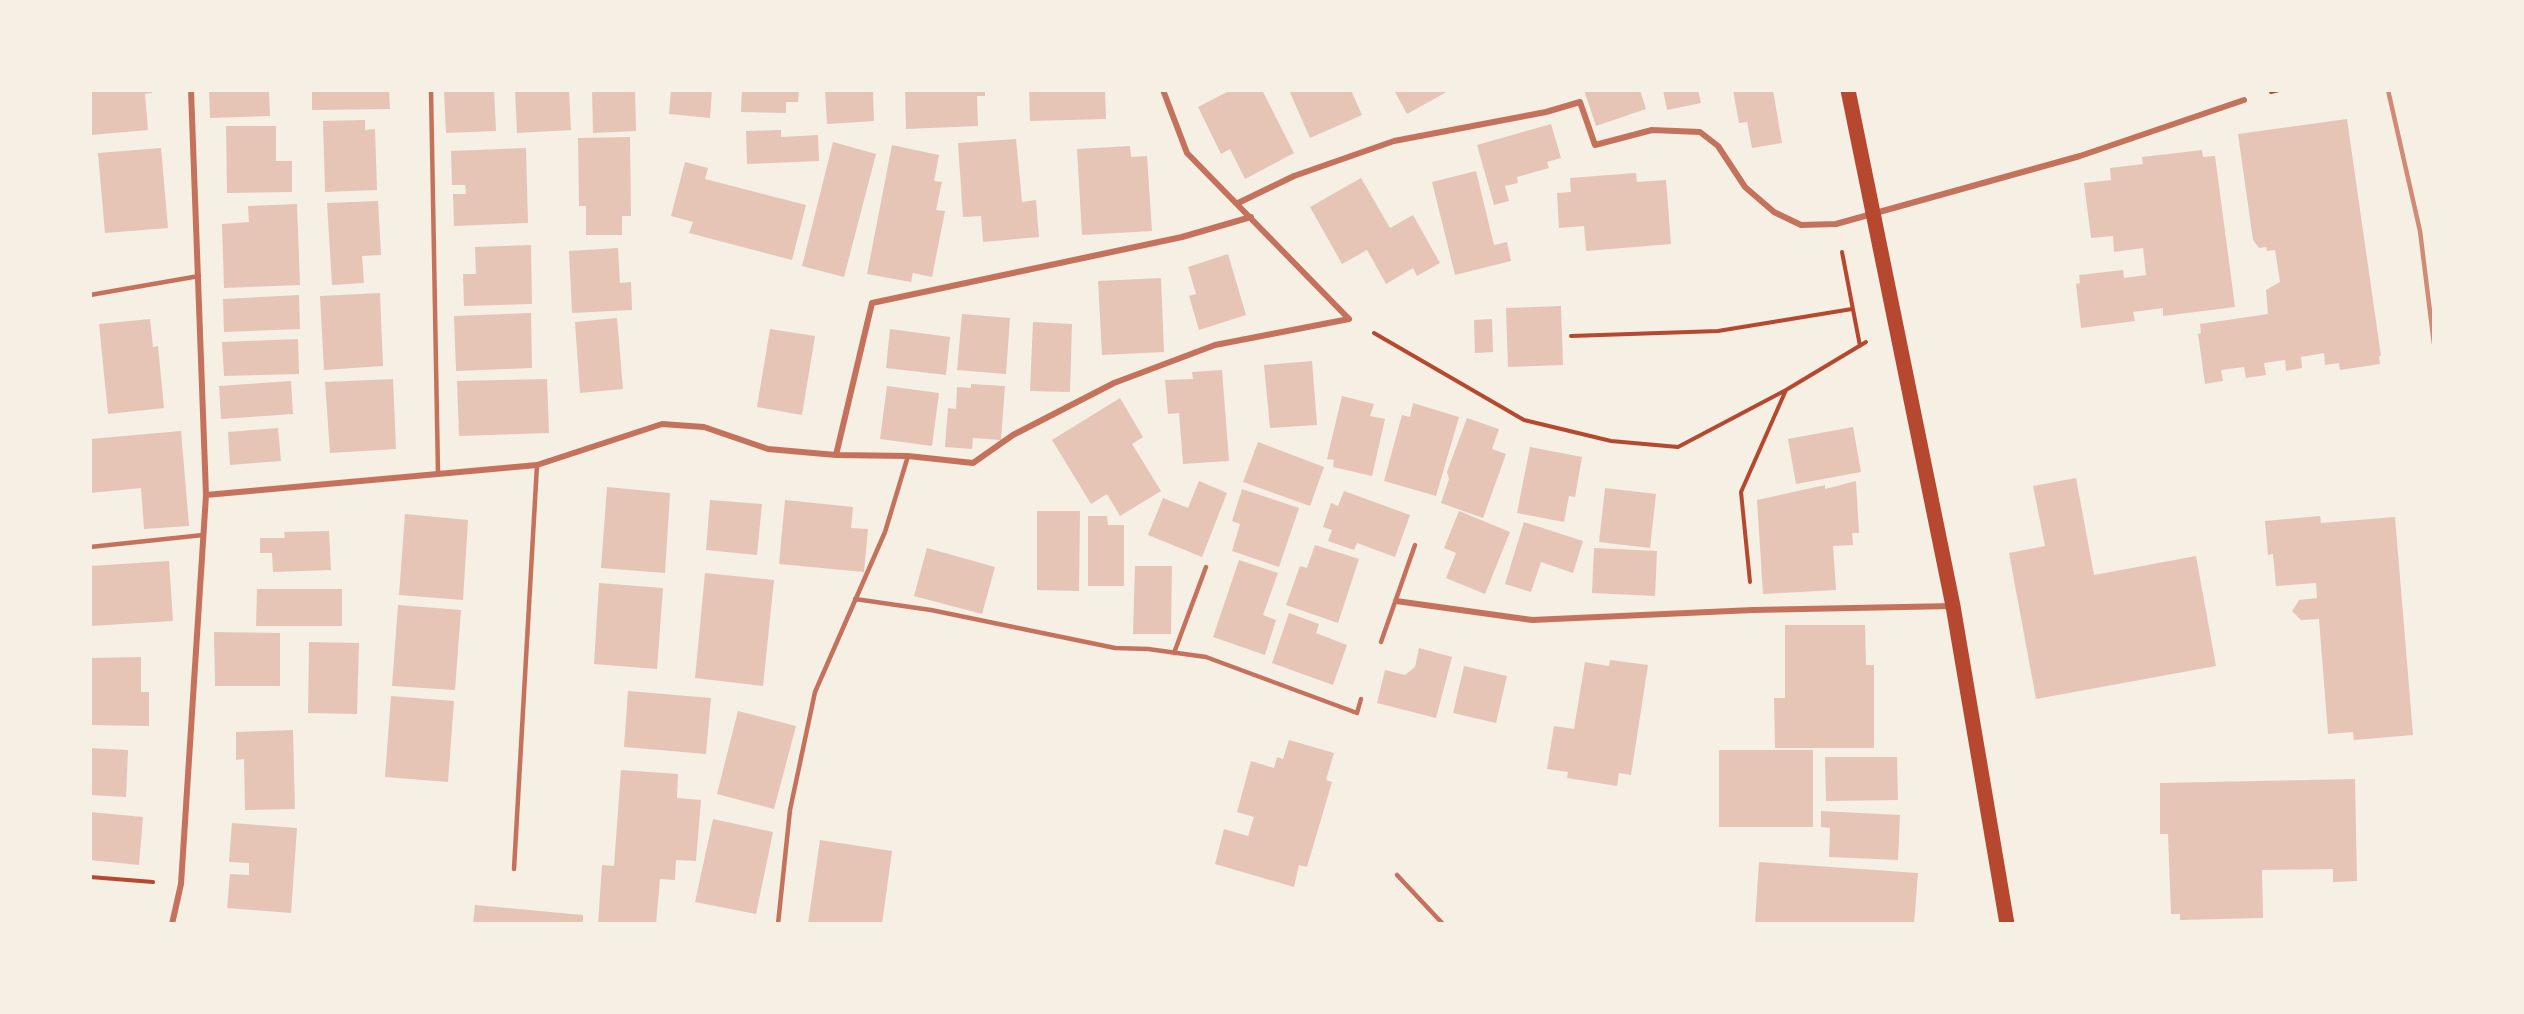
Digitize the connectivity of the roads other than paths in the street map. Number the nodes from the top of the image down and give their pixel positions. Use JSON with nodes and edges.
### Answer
{"nodes":[{"id":1,"x":191,"y":90,"type":"edge"},
{"id":2,"x":431,"y":90,"type":"edge"},
{"id":3,"x":1162,"y":90,"type":"edge"},
{"id":4,"x":1848,"y":90,"type":"edge"},
{"id":5,"x":2244,"y":100,"type":"dead end"},
{"id":6,"x":1238,"y":203,"type":"junction"},
{"id":7,"x":1872,"y":213,"type":"junction"},
{"id":8,"x":1251,"y":217,"type":"junction"},
{"id":9,"x":199,"y":276,"type":"junction"},
{"id":10,"x":90,"y":295,"type":"edge"},
{"id":11,"x":836,"y":455,"type":"junction"},
{"id":12,"x":909,"y":456,"type":"junction"},
{"id":13,"x":537,"y":465,"type":"junction"},
{"id":14,"x":438,"y":473,"type":"junction"},
{"id":15,"x":206,"y":495,"type":"junction"},
{"id":16,"x":203,"y":535,"type":"junction"},
{"id":17,"x":1415,"y":545,"type":"dead end"},
{"id":18,"x":90,"y":547,"type":"edge"},
{"id":19,"x":1206,"y":567,"type":"dead end"},
{"id":20,"x":855,"y":599,"type":"junction"},
{"id":21,"x":1396,"y":601,"type":"junction"},
{"id":22,"x":1953,"y":606,"type":"junction"},
{"id":23,"x":1381,"y":642,"type":"dead end"},
{"id":24,"x":1174,"y":653,"type":"junction"},
{"id":25,"x":1361,"y":699,"type":"dead end"},
{"id":26,"x":513,"y":869,"type":"dead end"},
{"id":27,"x":1398,"y":875,"type":"dead end"},
{"id":28,"x":172,"y":924,"type":"edge"},
{"id":29,"x":778,"y":924,"type":"edge"},
{"id":30,"x":1443,"y":924,"type":"edge"},
{"id":31,"x":2007,"y":924,"type":"edge"}],
"edges":[{"from":1,"to":9,"type":"street"},
{"from":2,"to":14,"type":"lane"},
{"from":3,"to":6,"type":"street"},
{"from":4,"to":7,"type":"main road"},
{"from":5,"to":7,"type":"street"},
{"from":6,"to":7,"type":"street"},
{"from":6,"to":8,"type":"street"},
{"from":7,"to":22,"type":"main road"},
{"from":8,"to":11,"type":"street"},
{"from":8,"to":12,"type":"street"},
{"from":9,"to":10,"type":"lane"},
{"from":9,"to":15,"type":"street"},
{"from":11,"to":12,"type":"street"},
{"from":11,"to":13,"type":"street"},
{"from":12,"to":20,"type":"lane"},
{"from":13,"to":14,"type":"street"},
{"from":13,"to":26,"type":"lane"},
{"from":14,"to":15,"type":"street"},
{"from":15,"to":16,"type":"street"},
{"from":16,"to":18,"type":"lane"},
{"from":16,"to":28,"type":"street"},
{"from":17,"to":21,"type":"lane"},
{"from":19,"to":24,"type":"lane"},
{"from":20,"to":24,"type":"lane"},
{"from":20,"to":29,"type":"lane"},
{"from":21,"to":22,"type":"street"},
{"from":21,"to":23,"type":"lane"},
{"from":22,"to":31,"type":"main road"},
{"from":24,"to":25,"type":"lane"},
{"from":27,"to":30,"type":"lane"}]}
